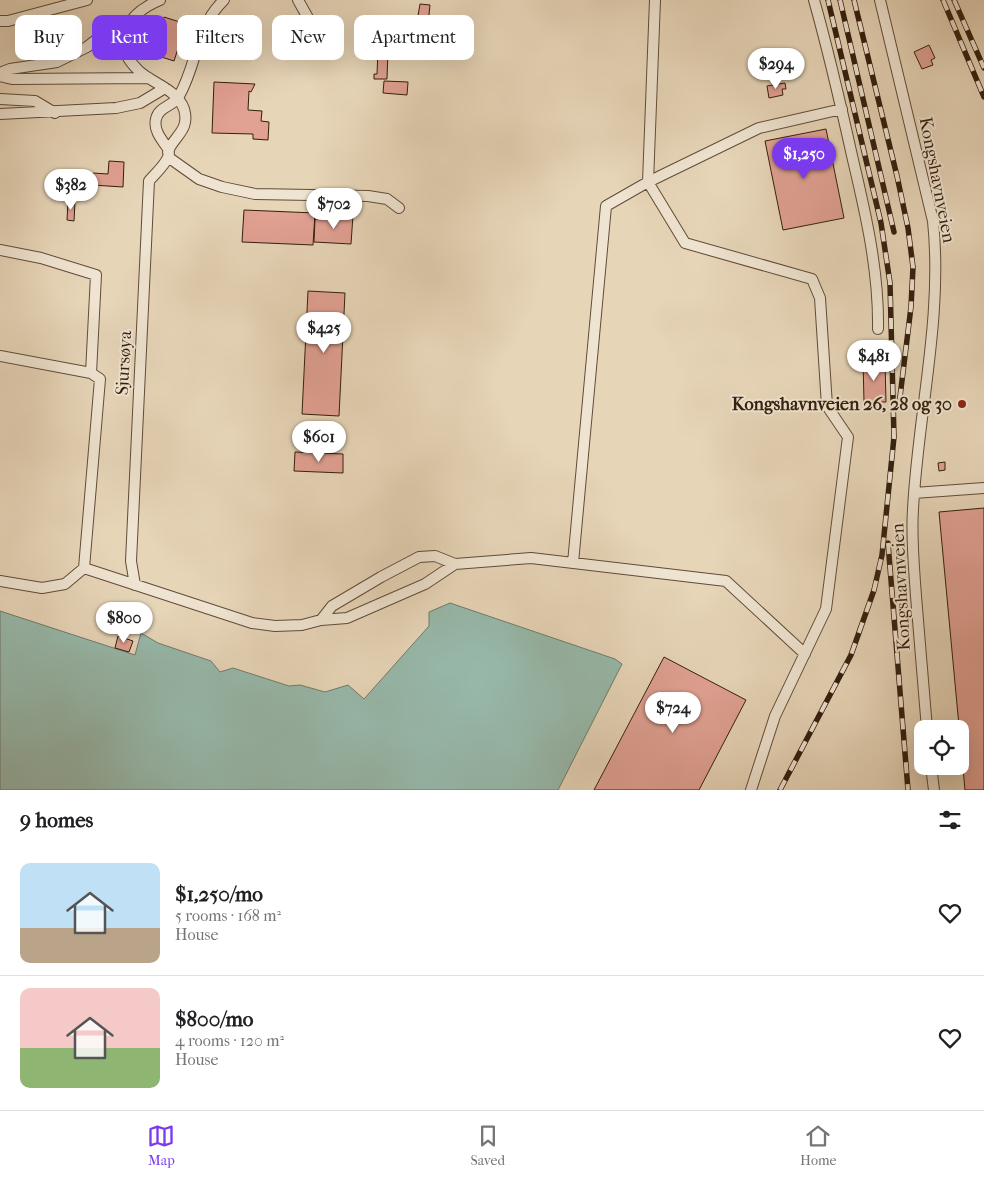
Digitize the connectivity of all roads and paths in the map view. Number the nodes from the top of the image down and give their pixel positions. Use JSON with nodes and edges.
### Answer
{"nodes":[{"id":1,"x":87,"y":0,"type":"edge"},
{"id":2,"x":160,"y":0,"type":"edge"},
{"id":3,"x":224,"y":0,"type":"edge"},
{"id":4,"x":298,"y":0,"type":"edge"},
{"id":5,"x":656,"y":0,"type":"edge"},
{"id":6,"x":814,"y":0,"type":"edge"},
{"id":7,"x":880,"y":0,"type":"edge"},
{"id":8,"x":136,"y":15,"type":"edge"},
{"id":9,"x":306,"y":15,"type":"edge"},
{"id":10,"x":0,"y":21,"type":"edge"},
{"id":11,"x":92,"y":43,"type":"edge"},
{"id":12,"x":130,"y":60,"type":"edge"},
{"id":13,"x":0,"y":74,"type":"edge"},
{"id":14,"x":149,"y":78,"type":"junction"},
{"id":15,"x":165,"y":88,"type":"junction"},
{"id":16,"x":178,"y":98,"type":"junction"},
{"id":17,"x":0,"y":99,"type":"edge"},
{"id":18,"x":842,"y":109,"type":"junction"},
{"id":19,"x":55,"y":112,"type":"junction"},
{"id":20,"x":0,"y":114,"type":"edge"},
{"id":21,"x":168,"y":154,"type":"junction"},
{"id":22,"x":648,"y":182,"type":"junction"},
{"id":23,"x":399,"y":208,"type":"dead end"},
{"id":24,"x":0,"y":250,"type":"edge"},
{"id":25,"x":878,"y":329,"type":"dead end"},
{"id":26,"x":0,"y":356,"type":"edge"},
{"id":27,"x":91,"y":373,"type":"junction"},
{"id":28,"x":984,"y":488,"type":"edge"},
{"id":29,"x":914,"y":493,"type":"junction"},
{"id":30,"x":573,"y":563,"type":"junction"},
{"id":31,"x":455,"y":564,"type":"junction"},
{"id":32,"x":84,"y":568,"type":"junction"},
{"id":33,"x":0,"y":581,"type":"edge"},
{"id":34,"x":135,"y":585,"type":"junction"},
{"id":35,"x":321,"y":620,"type":"junction"},
{"id":36,"x":805,"y":654,"type":"junction"},
{"id":37,"x":926,"y":720,"type":"edge"},
{"id":38,"x":932,"y":775,"type":"edge"},
{"id":39,"x":751,"y":790,"type":"edge"},
{"id":40,"x":934,"y":790,"type":"edge"}],
"edges":[{"from":1,"to":10,"type":"lane"},
{"from":2,"to":8,"type":"lane"},
{"from":3,"to":16,"type":"lane"},
{"from":4,"to":9,"type":"lane"},
{"from":5,"to":22,"type":"lane"},
{"from":6,"to":18,"type":"lane"},
{"from":7,"to":29,"type":"lane","name":"Kongshavnveien"},
{"from":11,"to":13,"type":"lane"},
{"from":12,"to":14,"type":"lane"},
{"from":13,"to":14,"type":"lane"},
{"from":14,"to":15,"type":"lane"},
{"from":15,"to":16,"type":"lane"},
{"from":15,"to":19,"type":"lane"},
{"from":16,"to":21,"type":"lane","name":"Sjursøya"},
{"from":16,"to":21,"type":"lane"},
{"from":17,"to":19,"type":"lane"},
{"from":18,"to":22,"type":"lane"},
{"from":18,"to":25,"type":"lane"},
{"from":19,"to":20,"type":"lane"},
{"from":21,"to":23,"type":"lane"},
{"from":21,"to":34,"type":"lane","name":"Sjursøya"},
{"from":22,"to":30,"type":"lane"},
{"from":22,"to":36,"type":"lane"},
{"from":24,"to":27,"type":"lane","name":"Sjursøya"},
{"from":26,"to":27,"type":"lane","name":"Sjursøya"},
{"from":27,"to":32,"type":"lane"},
{"from":28,"to":29,"type":"lane"},
{"from":29,"to":37,"type":"lane","name":"Kongshavnveien"},
{"from":30,"to":31,"type":"lane"},
{"from":30,"to":36,"type":"lane"},
{"from":31,"to":35,"type":"lane"},
{"from":31,"to":35,"type":"lane"},
{"from":32,"to":33,"type":"lane"},
{"from":32,"to":34,"type":"lane"},
{"from":34,"to":35,"type":"lane"},
{"from":36,"to":39,"type":"lane"},
{"from":38,"to":40,"type":"lane"}]}
